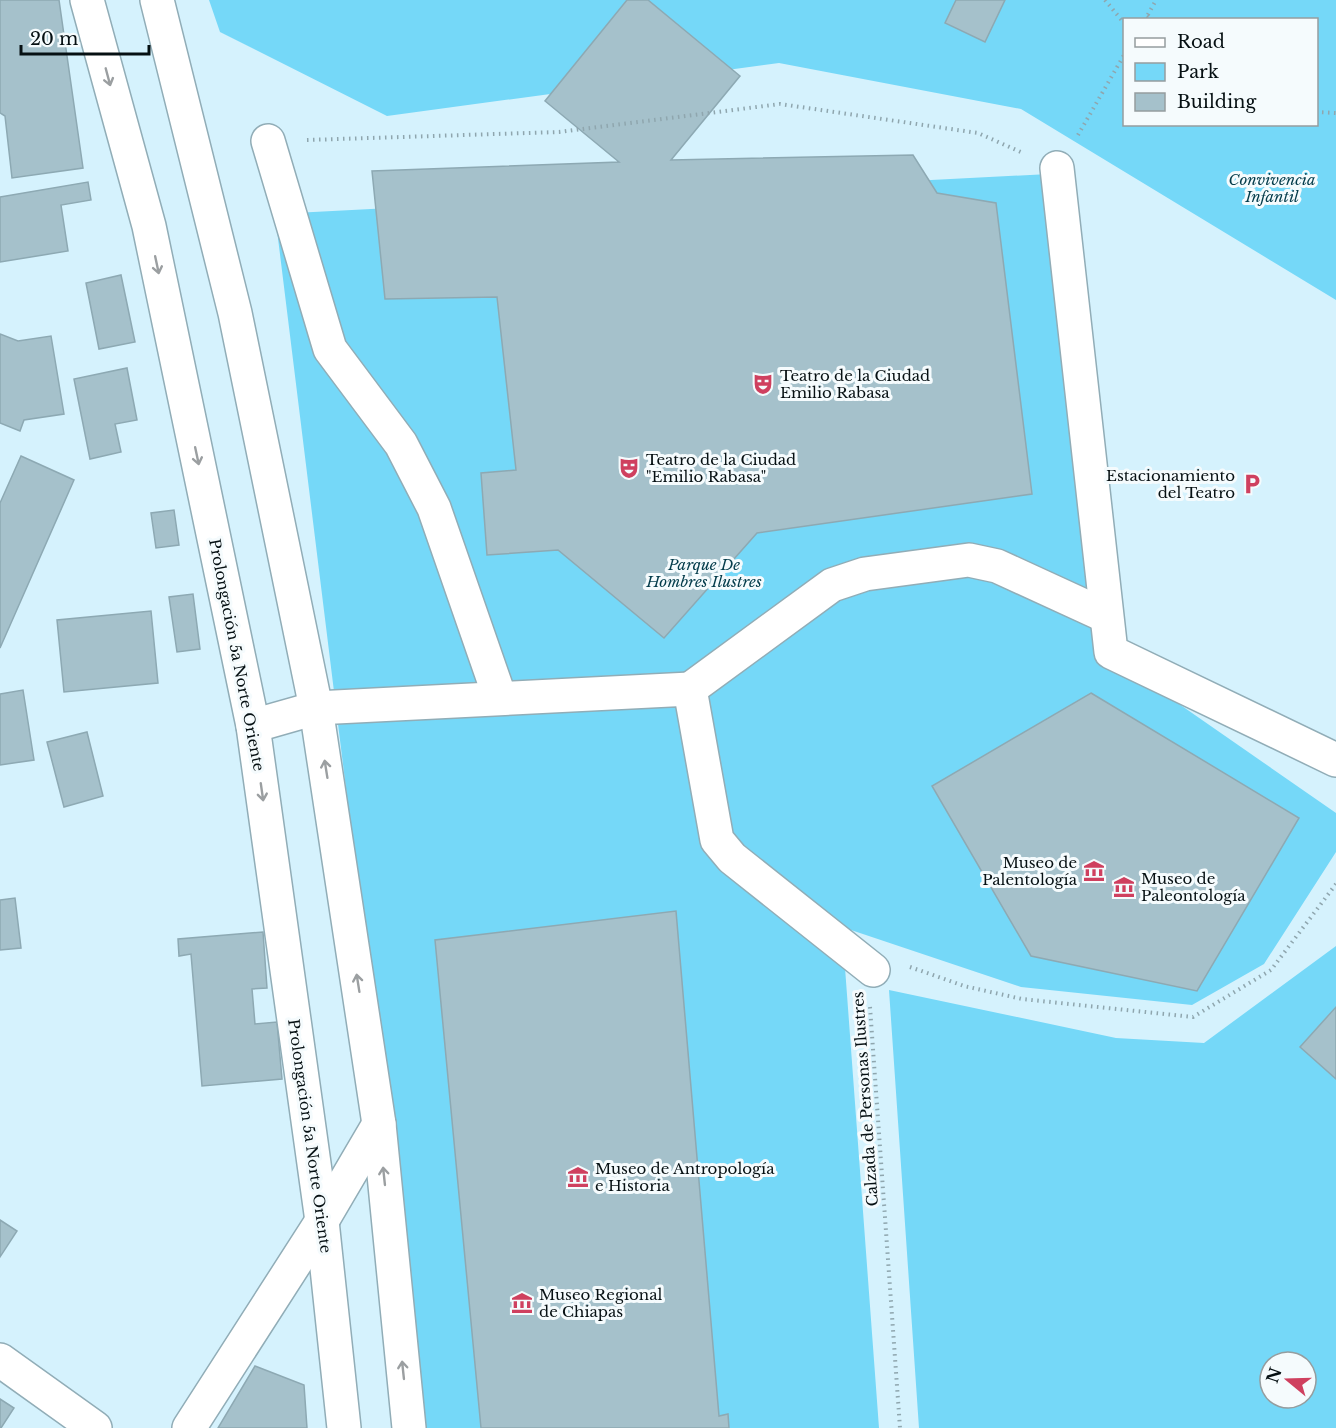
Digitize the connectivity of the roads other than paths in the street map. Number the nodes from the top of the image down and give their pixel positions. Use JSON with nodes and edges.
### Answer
{"nodes":[{"id":1,"x":87,"y":0,"type":"edge"},
{"id":2,"x":158,"y":0,"type":"edge"},
{"id":3,"x":268,"y":141,"type":"road end"},
{"id":4,"x":1056,"y":168,"type":"road end"},
{"id":5,"x":1106,"y":616,"type":"junction"},
{"id":6,"x":690,"y":689,"type":"junction"},
{"id":7,"x":500,"y":698,"type":"junction"},
{"id":8,"x":316,"y":708,"type":"junction"},
{"id":9,"x":253,"y":726,"type":"junction"},
{"id":10,"x":1336,"y":760,"type":"edge"},
{"id":11,"x":873,"y":970,"type":"road end"},
{"id":12,"x":379,"y":1124,"type":"junction"},
{"id":13,"x":322,"y":1221,"type":"junction"},
{"id":14,"x":0,"y":1360,"type":"edge"},
{"id":15,"x":95,"y":1428,"type":"edge"},
{"id":16,"x":189,"y":1428,"type":"edge"},
{"id":17,"x":344,"y":1428,"type":"edge"},
{"id":18,"x":409,"y":1428,"type":"edge"}],
"edges":[{"from":1,"to":9,"type":"street","name":"Prolongación 5a Norte Oriente","one_way":true},
{"from":2,"to":8,"type":"street"},
{"from":3,"to":7,"type":"street"},
{"from":4,"to":5,"type":"street"},
{"from":5,"to":6,"type":"street"},
{"from":5,"to":10,"type":"street"},
{"from":6,"to":7,"type":"street"},
{"from":6,"to":11,"type":"street"},
{"from":7,"to":8,"type":"street"},
{"from":8,"to":9,"type":"street"},
{"from":12,"to":8,"type":"street","one_way":true},
{"from":9,"to":13,"type":"street","name":"Prolongación 5a Norte Oriente","one_way":true},
{"from":12,"to":13,"type":"street"},
{"from":18,"to":12,"type":"street","one_way":true},
{"from":13,"to":16,"type":"street"},
{"from":13,"to":17,"type":"street","name":"Prolongación 5a Norte Oriente"},
{"from":14,"to":15,"type":"street"}]}
